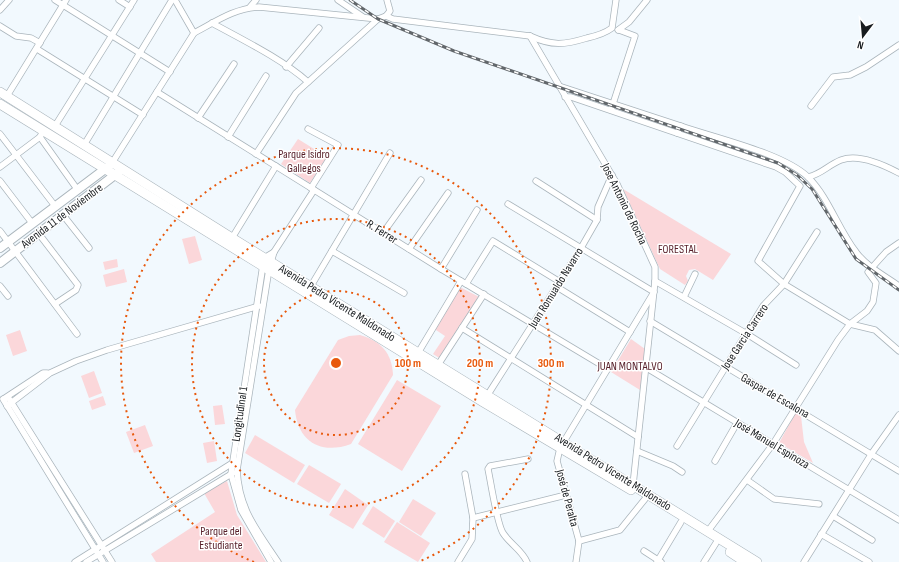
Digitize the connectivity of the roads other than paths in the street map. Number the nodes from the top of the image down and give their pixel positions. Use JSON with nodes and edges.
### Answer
{"nodes":[{"id":1,"x":9,"y":0,"type":"edge"},
{"id":2,"x":55,"y":0,"type":"edge"},
{"id":3,"x":119,"y":0,"type":"edge"},
{"id":4,"x":134,"y":0,"type":"edge"},
{"id":5,"x":174,"y":0,"type":"edge"},
{"id":6,"x":256,"y":0,"type":"edge"},
{"id":7,"x":387,"y":0,"type":"edge"},
{"id":8,"x":616,"y":0,"type":"edge"},
{"id":9,"x":646,"y":0,"type":"edge"},
{"id":10,"x":339,"y":1,"type":"edge"},
{"id":11,"x":65,"y":3,"type":"edge"},
{"id":12,"x":130,"y":7,"type":"junction"},
{"id":13,"x":250,"y":7,"type":"junction"},
{"id":14,"x":0,"y":10,"type":"edge"},
{"id":15,"x":337,"y":15,"type":"junction"},
{"id":16,"x":386,"y":16,"type":"junction"},
{"id":17,"x":365,"y":18,"type":"junction"},
{"id":18,"x":378,"y":19,"type":"junction"},
{"id":19,"x":212,"y":23,"type":"junction"},
{"id":20,"x":0,"y":26,"type":"edge"},
{"id":21,"x":319,"y":28,"type":"dead end"},
{"id":22,"x":612,"y":28,"type":"junction"},
{"id":23,"x":619,"y":30,"type":"junction"},
{"id":24,"x":194,"y":33,"type":"junction"},
{"id":25,"x":112,"y":36,"type":"junction"},
{"id":26,"x":530,"y":36,"type":"junction"},
{"id":27,"x":40,"y":43,"type":"junction"},
{"id":28,"x":899,"y":45,"type":"edge"},
{"id":29,"x":37,"y":49,"type":"junction"},
{"id":30,"x":140,"y":53,"type":"junction"},
{"id":31,"x":234,"y":64,"type":"dead end"},
{"id":32,"x":286,"y":67,"type":"junction"},
{"id":33,"x":170,"y":72,"type":"junction"},
{"id":34,"x":266,"y":76,"type":"dead end"},
{"id":35,"x":85,"y":79,"type":"junction"},
{"id":36,"x":308,"y":82,"type":"junction"},
{"id":37,"x":559,"y":86,"type":"junction"},
{"id":38,"x":157,"y":92,"type":"junction"},
{"id":39,"x":3,"y":94,"type":"edge"},
{"id":40,"x":114,"y":96,"type":"junction"},
{"id":41,"x":565,"y":96,"type":"junction"},
{"id":42,"x":613,"y":103,"type":"junction"},
{"id":43,"x":0,"y":104,"type":"edge"},
{"id":44,"x":810,"y":106,"type":"dead end"},
{"id":45,"x":611,"y":110,"type":"junction"},
{"id":46,"x":143,"y":114,"type":"junction"},
{"id":47,"x":198,"y":118,"type":"junction"},
{"id":48,"x":55,"y":126,"type":"junction"},
{"id":49,"x":681,"y":126,"type":"junction"},
{"id":50,"x":308,"y":129,"type":"dead end"},
{"id":51,"x":677,"y":133,"type":"junction"},
{"id":52,"x":0,"y":134,"type":"edge"},
{"id":53,"x":41,"y":134,"type":"junction"},
{"id":54,"x":228,"y":136,"type":"junction"},
{"id":55,"x":84,"y":145,"type":"junction"},
{"id":56,"x":390,"y":152,"type":"dead end"},
{"id":57,"x":16,"y":154,"type":"junction"},
{"id":58,"x":256,"y":154,"type":"junction"},
{"id":59,"x":109,"y":166,"type":"junction"},
{"id":60,"x":276,"y":166,"type":"junction"},
{"id":61,"x":0,"y":167,"type":"edge"},
{"id":62,"x":120,"y":172,"type":"junction"},
{"id":63,"x":899,"y":173,"type":"edge"},
{"id":64,"x":612,"y":175,"type":"junction"},
{"id":65,"x":808,"y":177,"type":"junction"},
{"id":66,"x":421,"y":180,"type":"dead end"},
{"id":67,"x":0,"y":181,"type":"edge"},
{"id":68,"x":536,"y":181,"type":"dead end"},
{"id":69,"x":77,"y":189,"type":"junction"},
{"id":70,"x":312,"y":189,"type":"junction"},
{"id":71,"x":448,"y":193,"type":"dead end"},
{"id":72,"x":508,"y":204,"type":"dead end"},
{"id":73,"x":55,"y":206,"type":"junction"},
{"id":74,"x":477,"y":210,"type":"dead end"},
{"id":75,"x":353,"y":214,"type":"junction"},
{"id":76,"x":63,"y":215,"type":"junction"},
{"id":77,"x":597,"y":220,"type":"junction"},
{"id":78,"x":32,"y":223,"type":"junction"},
{"id":79,"x":0,"y":231,"type":"edge"},
{"id":80,"x":817,"y":232,"type":"dead end"},
{"id":81,"x":383,"y":233,"type":"junction"},
{"id":82,"x":39,"y":234,"type":"junction"},
{"id":83,"x":232,"y":238,"type":"junction"},
{"id":84,"x":8,"y":242,"type":"junction"},
{"id":85,"x":899,"y":243,"type":"edge"},
{"id":86,"x":0,"y":248,"type":"edge"},
{"id":87,"x":89,"y":248,"type":"dead end"},
{"id":88,"x":581,"y":248,"type":"junction"},
{"id":89,"x":409,"y":249,"type":"junction"},
{"id":90,"x":15,"y":251,"type":"junction"},
{"id":91,"x":332,"y":251,"type":"junction"},
{"id":92,"x":0,"y":263,"type":"edge"},
{"id":93,"x":267,"y":264,"type":"junction"},
{"id":94,"x":872,"y":267,"type":"junction"},
{"id":95,"x":441,"y":269,"type":"junction"},
{"id":96,"x":695,"y":274,"type":"dead end"},
{"id":97,"x":655,"y":281,"type":"junction"},
{"id":98,"x":463,"y":283,"type":"junction"},
{"id":99,"x":558,"y":284,"type":"junction"},
{"id":100,"x":784,"y":284,"type":"junction"},
{"id":101,"x":0,"y":286,"type":"edge"},
{"id":102,"x":310,"y":286,"type":"junction"},
{"id":103,"x":899,"y":286,"type":"edge"},
{"id":104,"x":654,"y":292,"type":"junction"},
{"id":105,"x":404,"y":293,"type":"dead end"},
{"id":106,"x":484,"y":294,"type":"junction"},
{"id":107,"x":8,"y":296,"type":"dead end"},
{"id":108,"x":684,"y":297,"type":"junction"},
{"id":109,"x":55,"y":304,"type":"junction"},
{"id":110,"x":260,"y":305,"type":"junction"},
{"id":111,"x":650,"y":321,"type":"junction"},
{"id":112,"x":534,"y":323,"type":"junction"},
{"id":113,"x":850,"y":324,"type":"junction"},
{"id":114,"x":462,"y":328,"type":"junction"},
{"id":115,"x":630,"y":332,"type":"junction"},
{"id":116,"x":76,"y":334,"type":"dead end"},
{"id":117,"x":747,"y":334,"type":"junction"},
{"id":118,"x":899,"y":351,"type":"edge"},
{"id":119,"x":418,"y":353,"type":"junction"},
{"id":120,"x":511,"y":358,"type":"junction"},
{"id":121,"x":438,"y":365,"type":"junction"},
{"id":122,"x":796,"y":365,"type":"dead end"},
{"id":123,"x":725,"y":367,"type":"junction"},
{"id":124,"x":645,"y":368,"type":"junction"},
{"id":125,"x":608,"y":369,"type":"junction"},
{"id":126,"x":50,"y":373,"type":"junction"},
{"id":127,"x":487,"y":396,"type":"junction"},
{"id":128,"x":4,"y":399,"type":"edge"},
{"id":129,"x":703,"y":402,"type":"junction"},
{"id":130,"x":9,"y":404,"type":"junction"},
{"id":131,"x":585,"y":406,"type":"junction"},
{"id":132,"x":795,"y":408,"type":"junction"},
{"id":133,"x":899,"y":415,"type":"edge"},
{"id":134,"x":737,"y":423,"type":"junction"},
{"id":135,"x":638,"y":437,"type":"junction"},
{"id":136,"x":773,"y":444,"type":"junction"},
{"id":137,"x":562,"y":445,"type":"junction"},
{"id":138,"x":677,"y":446,"type":"dead end"},
{"id":139,"x":637,"y":451,"type":"junction"},
{"id":140,"x":872,"y":454,"type":"junction"},
{"id":141,"x":239,"y":459,"type":"junction"},
{"id":142,"x":528,"y":459,"type":"dead end"},
{"id":143,"x":715,"y":461,"type":"dead end"},
{"id":144,"x":233,"y":463,"type":"junction"},
{"id":145,"x":237,"y":470,"type":"junction"},
{"id":146,"x":899,"y":471,"type":"edge"},
{"id":147,"x":682,"y":472,"type":"dead end"},
{"id":148,"x":232,"y":473,"type":"junction"},
{"id":149,"x":465,"y":474,"type":"dead end"},
{"id":150,"x":747,"y":480,"type":"junction"},
{"id":151,"x":633,"y":484,"type":"junction"},
{"id":152,"x":849,"y":490,"type":"junction"},
{"id":153,"x":566,"y":495,"type":"junction"},
{"id":154,"x":71,"y":497,"type":"junction"},
{"id":155,"x":645,"y":499,"type":"junction"},
{"id":156,"x":65,"y":500,"type":"junction"},
{"id":157,"x":819,"y":504,"type":"dead end"},
{"id":158,"x":498,"y":512,"type":"junction"},
{"id":159,"x":833,"y":516,"type":"junction"},
{"id":160,"x":473,"y":518,"type":"junction"},
{"id":161,"x":899,"y":520,"type":"edge"},
{"id":162,"x":681,"y":522,"type":"junction"},
{"id":163,"x":708,"y":531,"type":"junction"},
{"id":164,"x":821,"y":534,"type":"junction"},
{"id":165,"x":872,"y":540,"type":"dead end"},
{"id":166,"x":579,"y":541,"type":"junction"},
{"id":167,"x":716,"y":544,"type":"junction"},
{"id":168,"x":103,"y":548,"type":"junction"},
{"id":169,"x":644,"y":550,"type":"dead end"},
{"id":170,"x":97,"y":552,"type":"junction"},
{"id":171,"x":659,"y":561,"type":"edge"},
{"id":172,"x":76,"y":562,"type":"edge"},
{"id":173,"x":86,"y":562,"type":"edge"},
{"id":174,"x":103,"y":562,"type":"edge"},
{"id":175,"x":112,"y":562,"type":"edge"},
{"id":176,"x":272,"y":562,"type":"edge"},
{"id":177,"x":278,"y":562,"type":"edge"},
{"id":178,"x":458,"y":562,"type":"edge"},
{"id":179,"x":527,"y":562,"type":"edge"},
{"id":180,"x":576,"y":562,"type":"edge"},
{"id":181,"x":704,"y":562,"type":"edge"},
{"id":182,"x":745,"y":562,"type":"edge"},
{"id":183,"x":757,"y":562,"type":"edge"},
{"id":184,"x":804,"y":562,"type":"edge"},
{"id":185,"x":869,"y":562,"type":"edge"}],
"edges":[{"from":1,"to":14,"type":"street"},
{"from":2,"to":11,"type":"street"},
{"from":3,"to":12,"type":"street"},
{"from":4,"to":12,"type":"street"},
{"from":5,"to":24,"type":"street"},
{"from":5,"to":30,"type":"street"},
{"from":6,"to":13,"type":"street"},
{"from":7,"to":16,"type":"street"},
{"from":8,"to":22,"type":"street"},
{"from":9,"to":23,"type":"street"},
{"from":10,"to":15,"type":"street"},
{"from":10,"to":17,"type":"street"},
{"from":11,"to":25,"type":"street"},
{"from":11,"to":27,"type":"street"},
{"from":12,"to":25,"type":"street"},
{"from":13,"to":15,"type":"street"},
{"from":13,"to":19,"type":"street"},
{"from":15,"to":17,"type":"street"},
{"from":16,"to":18,"type":"street"},
{"from":16,"to":26,"type":"street"},
{"from":17,"to":18,"type":"street"},
{"from":18,"to":36,"type":"street"},
{"from":19,"to":24,"type":"street"},
{"from":19,"to":32,"type":"street"},
{"from":20,"to":27,"type":"street"},
{"from":21,"to":32,"type":"street"},
{"from":22,"to":23,"type":"street"},
{"from":22,"to":26,"type":"street"},
{"from":23,"to":42,"type":"street"},
{"from":24,"to":33,"type":"street"},
{"from":25,"to":30,"type":"street"},
{"from":25,"to":35,"type":"street"},
{"from":26,"to":37,"type":"street","name":"Jose Antonio de Rocha"},
{"from":27,"to":29,"type":"street"},
{"from":28,"to":44,"type":"street"},
{"from":29,"to":35,"type":"street"},
{"from":29,"to":39,"type":"street"},
{"from":30,"to":33,"type":"street"},
{"from":30,"to":40,"type":"street"},
{"from":31,"to":47,"type":"street"},
{"from":32,"to":36,"type":"street"},
{"from":33,"to":38,"type":"street"},
{"from":34,"to":54,"type":"street"},
{"from":35,"to":40,"type":"street"},
{"from":35,"to":48,"type":"street"},
{"from":36,"to":58,"type":"street"},
{"from":37,"to":41,"type":"street","name":"Jose Antonio de Rocha"},
{"from":37,"to":42,"type":"street"},
{"from":38,"to":46,"type":"street"},
{"from":38,"to":47,"type":"street","name":"R. Ferrer"},
{"from":39,"to":48,"type":"main road","name":"Avenida Pedro Vicente Maldonado"},
{"from":40,"to":46,"type":"street"},
{"from":40,"to":55,"type":"street"},
{"from":41,"to":45,"type":"street"},
{"from":41,"to":64,"type":"street","name":"Jose Antonio de Rocha"},
{"from":42,"to":45,"type":"street"},
{"from":42,"to":49,"type":"street"},
{"from":43,"to":53,"type":"main road","name":"Avenida Pedro Vicente Maldonado"},
{"from":45,"to":51,"type":"street"},
{"from":46,"to":59,"type":"street"},
{"from":47,"to":54,"type":"street","name":"R. Ferrer"},
{"from":48,"to":55,"type":"main road","name":"Avenida Pedro Vicente Maldonado"},
{"from":49,"to":51,"type":"street"},
{"from":49,"to":65,"type":"street"},
{"from":50,"to":70,"type":"street","name":"Longitudinal 1"},
{"from":51,"to":100,"type":"street"},
{"from":52,"to":57,"type":"street"},
{"from":53,"to":57,"type":"street"},
{"from":53,"to":59,"type":"main road","name":"Avenida Pedro Vicente Maldonado"},
{"from":53,"to":69,"type":"street"},
{"from":54,"to":58,"type":"street","name":"R. Ferrer"},
{"from":55,"to":59,"type":"main road","name":"Avenida Pedro Vicente Maldonado"},
{"from":56,"to":75,"type":"street"},
{"from":57,"to":61,"type":"street"},
{"from":57,"to":73,"type":"street"},
{"from":58,"to":60,"type":"street","name":"R. Ferrer"},
{"from":59,"to":62,"type":"main road","name":"Avenida Pedro Vicente Maldonado"},
{"from":59,"to":69,"type":"main road","name":"Avenida 11 de Noviembre"},
{"from":60,"to":70,"type":"street","name":"R. Ferrer"},
{"from":60,"to":83,"type":"street"},
{"from":62,"to":76,"type":"main road","name":"Avenida 11 de Noviembre"},
{"from":62,"to":83,"type":"main road","name":"Avenida Pedro Vicente Maldonado"},
{"from":62,"to":93,"type":"main road","name":"Avenida Pedro Vicente Maldonado"},
{"from":63,"to":65,"type":"street"},
{"from":64,"to":77,"type":"street","name":"Juan Romualdo Navarro"},
{"from":64,"to":97,"type":"street","name":"Jose Antonio de Rocha"},
{"from":65,"to":94,"type":"street"},
{"from":66,"to":81,"type":"street"},
{"from":67,"to":78,"type":"street"},
{"from":68,"to":77,"type":"street"},
{"from":69,"to":73,"type":"main road","name":"Avenida 11 de Noviembre"},
{"from":70,"to":75,"type":"street","name":"R. Ferrer"},
{"from":70,"to":93,"type":"street","name":"Longitudinal 1"},
{"from":71,"to":89,"type":"street"},
{"from":72,"to":88,"type":"street"},
{"from":73,"to":78,"type":"main road","name":"Avenida 11 de Noviembre"},
{"from":74,"to":95,"type":"street"},
{"from":75,"to":81,"type":"street","name":"R. Ferrer"},
{"from":75,"to":91,"type":"street"},
{"from":76,"to":82,"type":"main road","name":"Avenida 11 de Noviembre"},
{"from":76,"to":87,"type":"street"},
{"from":77,"to":88,"type":"street","name":"Juan Romualdo Navarro"},
{"from":78,"to":84,"type":"main road","name":"Avenida 11 de Noviembre"},
{"from":79,"to":84,"type":"street"},
{"from":80,"to":100,"type":"street","name":"Jose Garcia Carrero"},
{"from":81,"to":89,"type":"street","name":"R. Ferrer"},
{"from":82,"to":90,"type":"main road","name":"Avenida 11 de Noviembre"},
{"from":82,"to":109,"type":"street"},
{"from":83,"to":93,"type":"main road","name":"Avenida Pedro Vicente Maldonado"},
{"from":84,"to":86,"type":"main road","name":"Avenida 11 de Noviembre"},
{"from":84,"to":90,"type":"street"},
{"from":85,"to":94,"type":"street"},
{"from":88,"to":99,"type":"street","name":"Juan Romualdo Navarro"},
{"from":88,"to":104,"type":"street"},
{"from":89,"to":95,"type":"street","name":"R. Ferrer"},
{"from":90,"to":92,"type":"main road","name":"Avenida 11 de Noviembre"},
{"from":90,"to":109,"type":"street"},
{"from":91,"to":102,"type":"street"},
{"from":91,"to":105,"type":"street"},
{"from":93,"to":102,"type":"main road","name":"Avenida Pedro Vicente Maldonado"},
{"from":93,"to":110,"type":"street","name":"Longitudinal 1"},
{"from":93,"to":137,"type":"main road","name":"Avenida Pedro Vicente Maldonado"},
{"from":94,"to":103,"type":"street"},
{"from":94,"to":113,"type":"street"},
{"from":95,"to":98,"type":"street","name":"R. Ferrer"},
{"from":96,"to":108,"type":"street"},
{"from":97,"to":104,"type":"street","name":"Jose Antonio de Rocha"},
{"from":97,"to":108,"type":"street"},
{"from":98,"to":99,"type":"street"},
{"from":98,"to":106,"type":"street","name":"R. Ferrer"},
{"from":98,"to":119,"type":"street"},
{"from":99,"to":112,"type":"street","name":"Juan Romualdo Navarro"},
{"from":99,"to":115,"type":"street"},
{"from":100,"to":113,"type":"street"},
{"from":100,"to":117,"type":"street","name":"Jose Garcia Carrero"},
{"from":101,"to":107,"type":"street"},
{"from":102,"to":119,"type":"main road","name":"Avenida Pedro Vicente Maldonado"},
{"from":104,"to":111,"type":"street","name":"Jose Antonio de Rocha"},
{"from":104,"to":115,"type":"street","name":"José de Peralta"},
{"from":106,"to":112,"type":"street","name":"R. Ferrer"},
{"from":106,"to":114,"type":"street"},
{"from":108,"to":117,"type":"street"},
{"from":109,"to":116,"type":"street"},
{"from":110,"to":126,"type":"street"},
{"from":110,"to":141,"type":"street","name":"Longitudinal 1"},
{"from":110,"to":144,"type":"street","name":"Longitudinal 1"},
{"from":111,"to":123,"type":"street","name":"Gaspar de Escalona"},
{"from":111,"to":124,"type":"street","name":"Jose Antonio de Rocha"},
{"from":112,"to":120,"type":"street","name":"Juan Romualdo Navarro"},
{"from":112,"to":125,"type":"street","name":"R. Ferrer"},
{"from":113,"to":118,"type":"street"},
{"from":113,"to":132,"type":"street"},
{"from":114,"to":120,"type":"street"},
{"from":114,"to":121,"type":"street"},
{"from":115,"to":125,"type":"street","name":"José de Peralta"},
{"from":117,"to":122,"type":"street"},
{"from":117,"to":123,"type":"street","name":"Jose Garcia Carrero"},
{"from":119,"to":121,"type":"main road","name":"Avenida Pedro Vicente Maldonado"},
{"from":120,"to":127,"type":"street","name":"Juan Romualdo Navarro"},
{"from":120,"to":131,"type":"street"},
{"from":121,"to":127,"type":"main road","name":"Avenida Pedro Vicente Maldonado"},
{"from":123,"to":129,"type":"street","name":"Jose Garcia Carrero"},
{"from":123,"to":132,"type":"street","name":"Gaspar de Escalona"},
{"from":124,"to":129,"type":"street","name":"José Manuel Espinoza"},
{"from":124,"to":135,"type":"street","name":"Jose Antonio de Rocha"},
{"from":125,"to":131,"type":"street","name":"José de Peralta"},
{"from":126,"to":128,"type":"street"},
{"from":126,"to":130,"type":"street"},
{"from":127,"to":137,"type":"main road","name":"Avenida Pedro Vicente Maldonado"},
{"from":128,"to":130,"type":"street"},
{"from":129,"to":134,"type":"street","name":"José Manuel Espinoza"},
{"from":129,"to":138,"type":"street","name":"Jose Garcia Carrero"},
{"from":130,"to":154,"type":"street"},
{"from":130,"to":156,"type":"street"},
{"from":131,"to":135,"type":"street"},
{"from":131,"to":137,"type":"street","name":"José de Peralta"},
{"from":132,"to":136,"type":"street"},
{"from":132,"to":140,"type":"street","name":"Gaspar de Escalona"},
{"from":133,"to":140,"type":"street"},
{"from":134,"to":136,"type":"street","name":"José Manuel Espinoza"},
{"from":134,"to":143,"type":"street"},
{"from":135,"to":139,"type":"street","name":"Jose Antonio de Rocha"},
{"from":136,"to":150,"type":"street"},
{"from":136,"to":152,"type":"street","name":"José Manuel Espinoza"},
{"from":137,"to":151,"type":"main road","name":"Avenida Pedro Vicente Maldonado"},
{"from":137,"to":153,"type":"street","name":"José de Peralta"},
{"from":137,"to":155,"type":"main road","name":"Avenida Pedro Vicente Maldonado"},
{"from":139,"to":147,"type":"street"},
{"from":139,"to":151,"type":"street","name":"Jose Antonio de Rocha"},
{"from":140,"to":146,"type":"street","name":"Gaspar de Escalona"},
{"from":140,"to":152,"type":"street"},
{"from":141,"to":144,"type":"street"},
{"from":141,"to":145,"type":"street","name":"Longitudinal 1"},
{"from":142,"to":158,"type":"street"},
{"from":144,"to":148,"type":"street","name":"Longitudinal 1"},
{"from":144,"to":168,"type":"street"},
{"from":145,"to":148,"type":"street"},
{"from":145,"to":177,"type":"street","name":"Longitudinal 1"},
{"from":148,"to":168,"type":"street"},
{"from":148,"to":176,"type":"street","name":"Longitudinal 1"},
{"from":149,"to":160,"type":"street"},
{"from":150,"to":157,"type":"street"},
{"from":150,"to":163,"type":"street"},
{"from":151,"to":163,"type":"main road","name":"Avenida Pedro Vicente Maldonado"},
{"from":152,"to":159,"type":"street"},
{"from":152,"to":161,"type":"street","name":"José Manuel Espinoza"},
{"from":153,"to":158,"type":"street"},
{"from":153,"to":166,"type":"street","name":"José de Peralta"},
{"from":154,"to":156,"type":"street"},
{"from":154,"to":168,"type":"street"},
{"from":155,"to":162,"type":"main road","name":"Avenida Pedro Vicente Maldonado"},
{"from":155,"to":166,"type":"street"},
{"from":156,"to":170,"type":"street"},
{"from":158,"to":160,"type":"street"},
{"from":158,"to":179,"type":"street"},
{"from":159,"to":164,"type":"street"},
{"from":159,"to":165,"type":"street"},
{"from":160,"to":178,"type":"street"},
{"from":162,"to":167,"type":"main road","name":"Avenida Pedro Vicente Maldonado"},
{"from":162,"to":171,"type":"street"},
{"from":163,"to":183,"type":"main road","name":"Avenida Pedro Vicente Maldonado"},
{"from":164,"to":184,"type":"street"},
{"from":164,"to":185,"type":"street"},
{"from":166,"to":180,"type":"street","name":"José de Peralta"},
{"from":167,"to":181,"type":"street"},
{"from":167,"to":182,"type":"main road","name":"Avenida Pedro Vicente Maldonado"},
{"from":168,"to":170,"type":"street"},
{"from":168,"to":175,"type":"street"},
{"from":169,"to":171,"type":"street"},
{"from":170,"to":172,"type":"street"},
{"from":170,"to":173,"type":"street"},
{"from":170,"to":174,"type":"street"}]}
